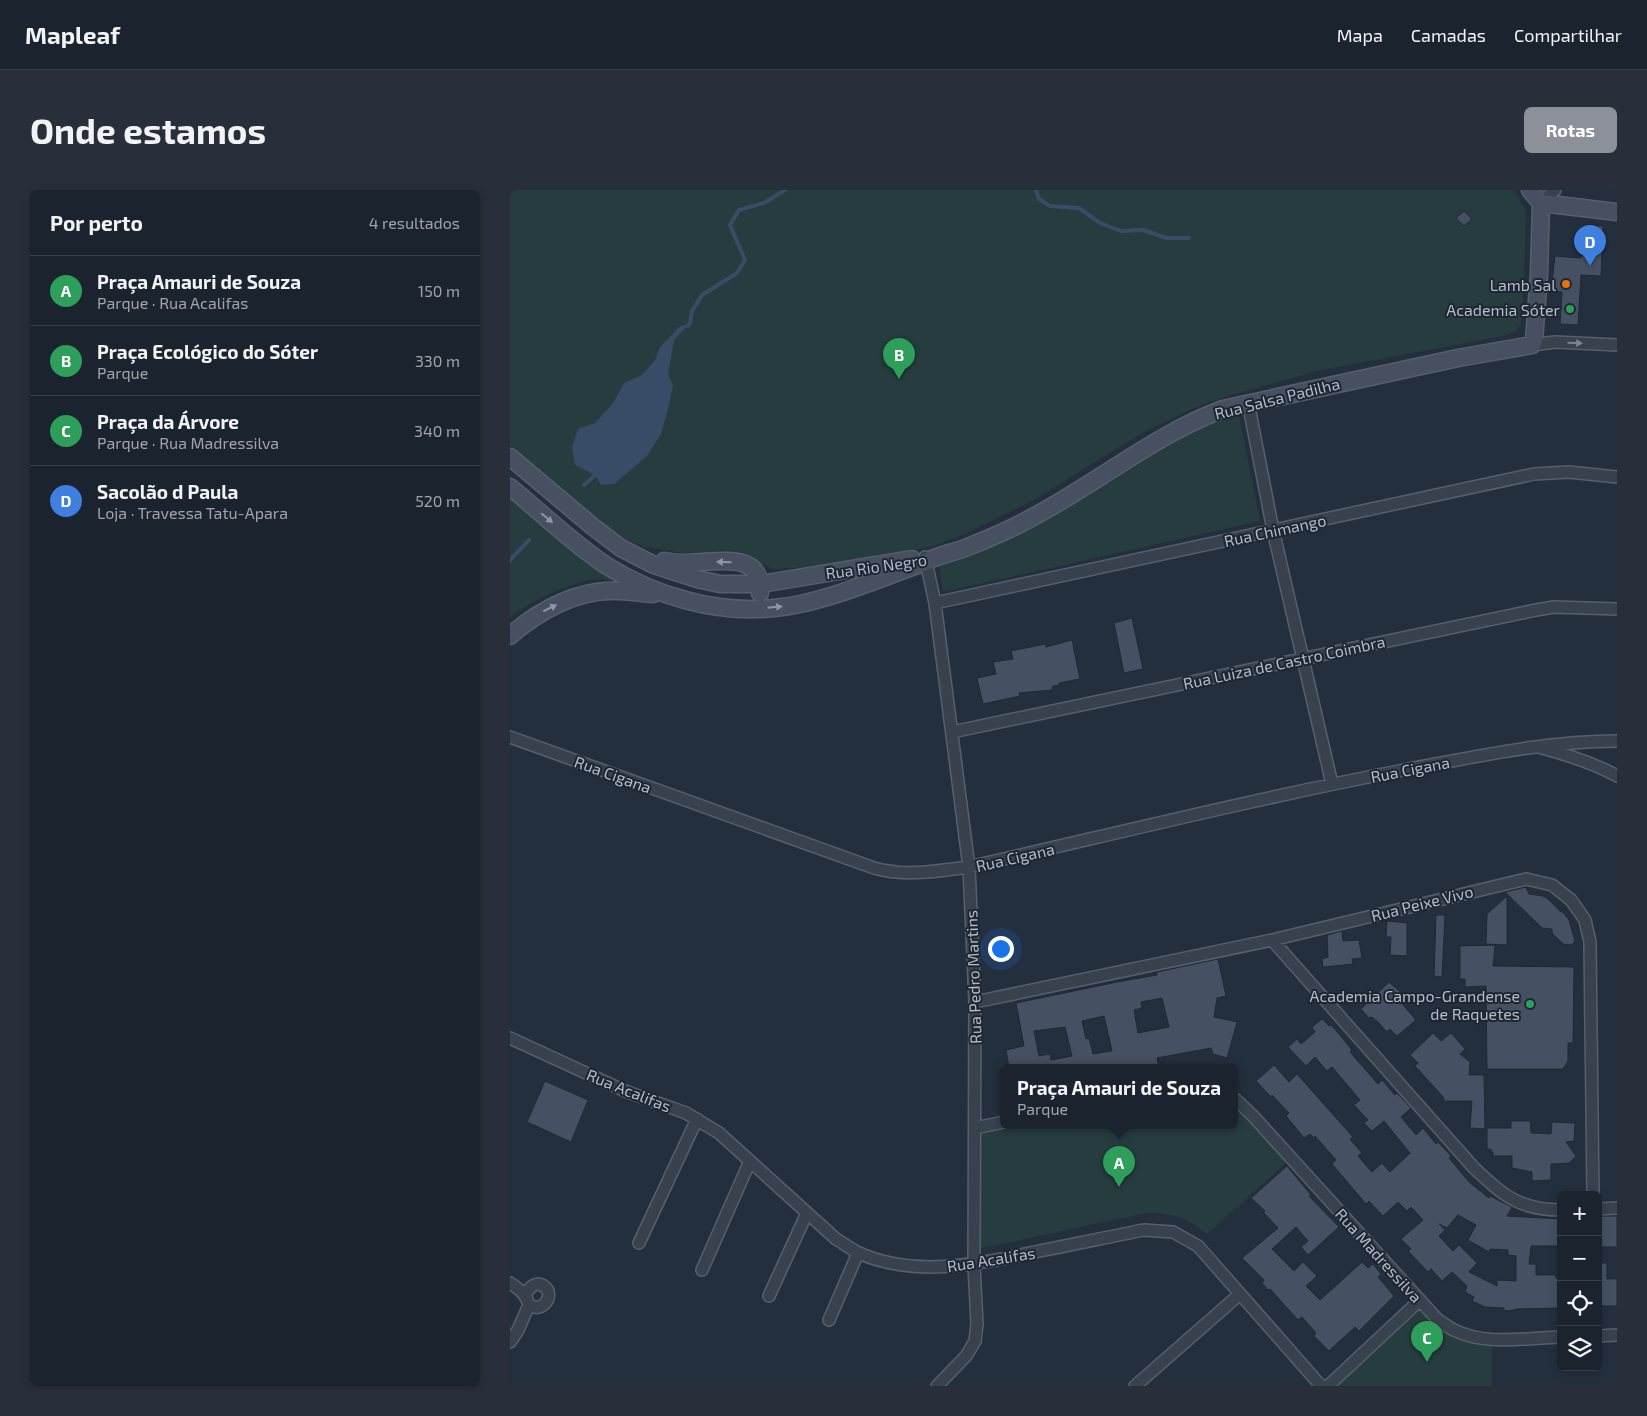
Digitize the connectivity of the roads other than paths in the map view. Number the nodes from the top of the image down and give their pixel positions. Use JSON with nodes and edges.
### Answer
{"nodes":[{"id":1,"x":1530,"y":190,"type":"edge"},
{"id":2,"x":1555,"y":190,"type":"edge"},
{"id":3,"x":1541,"y":203,"type":"junction"},
{"id":4,"x":1617,"y":212,"type":"edge"},
{"id":5,"x":1532,"y":345,"type":"junction"},
{"id":6,"x":1617,"y":345,"type":"edge"},
{"id":7,"x":1248,"y":402,"type":"junction"},
{"id":8,"x":510,"y":457,"type":"edge"},
{"id":9,"x":1617,"y":477,"type":"edge"},
{"id":10,"x":510,"y":487,"type":"edge"},
{"id":11,"x":1273,"y":530,"type":"junction"},
{"id":12,"x":635,"y":556,"type":"junction"},
{"id":13,"x":928,"y":558,"type":"junction"},
{"id":14,"x":761,"y":584,"type":"junction"},
{"id":15,"x":675,"y":597,"type":"junction"},
{"id":16,"x":935,"y":603,"type":"junction"},
{"id":17,"x":707,"y":605,"type":"junction"},
{"id":18,"x":1617,"y":609,"type":"edge"},
{"id":19,"x":510,"y":636,"type":"edge"},
{"id":20,"x":1303,"y":657,"type":"junction"},
{"id":21,"x":952,"y":732,"type":"junction"},
{"id":22,"x":510,"y":737,"type":"edge"},
{"id":23,"x":1617,"y":741,"type":"edge"},
{"id":24,"x":1533,"y":746,"type":"junction"},
{"id":25,"x":1617,"y":776,"type":"edge"},
{"id":26,"x":1332,"y":784,"type":"junction"},
{"id":27,"x":970,"y":867,"type":"junction"},
{"id":28,"x":1272,"y":940,"type":"junction"},
{"id":29,"x":975,"y":1002,"type":"junction"},
{"id":30,"x":511,"y":1042,"type":"edge"},
{"id":31,"x":1238,"y":1102,"type":"edge"},
{"id":32,"x":697,"y":1119,"type":"junction"},
{"id":33,"x":1000,"y":1123,"type":"edge"},
{"id":34,"x":975,"y":1128,"type":"junction"},
{"id":35,"x":750,"y":1161,"type":"junction"},
{"id":36,"x":1592,"y":1191,"type":"edge"},
{"id":37,"x":1617,"y":1208,"type":"edge"},
{"id":38,"x":1557,"y":1209,"type":"edge"},
{"id":39,"x":1602,"y":1209,"type":"edge"},
{"id":40,"x":808,"y":1213,"type":"junction"},
{"id":41,"x":639,"y":1243,"type":"dead end"},
{"id":42,"x":858,"y":1252,"type":"junction"},
{"id":43,"x":974,"y":1265,"type":"junction"},
{"id":44,"x":702,"y":1270,"type":"dead end"},
{"id":45,"x":510,"y":1283,"type":"edge"},
{"id":46,"x":1240,"y":1294,"type":"junction"},
{"id":47,"x":769,"y":1296,"type":"dead end"},
{"id":48,"x":1420,"y":1300,"type":"junction"},
{"id":49,"x":829,"y":1320,"type":"dead end"},
{"id":50,"x":1617,"y":1335,"type":"edge"},
{"id":51,"x":1602,"y":1336,"type":"edge"},
{"id":52,"x":1557,"y":1337,"type":"edge"},
{"id":53,"x":510,"y":1342,"type":"edge"},
{"id":54,"x":937,"y":1386,"type":"edge"},
{"id":55,"x":1135,"y":1386,"type":"edge"},
{"id":56,"x":1321,"y":1386,"type":"edge"},
{"id":57,"x":1328,"y":1386,"type":"edge"}],
"edges":[{"from":1,"to":3,"type":"main road"},
{"from":2,"to":3,"type":"street"},
{"from":3,"to":4,"type":"main road"},
{"from":3,"to":5,"type":"main road"},
{"from":5,"to":6,"type":"street","one_way":true},
{"from":5,"to":7,"type":"main road","name":"Rua Salsa Padilha"},
{"from":7,"to":11,"type":"street"},
{"from":7,"to":13,"type":"main road","name":"Rua Salsa Padilha"},
{"from":8,"to":12,"type":"main road","name":"Rua Rio Negro"},
{"from":9,"to":11,"type":"street","name":"Rua Chimango"},
{"from":10,"to":15,"type":"main road","name":"Rua Rio Negro","one_way":true},
{"from":11,"to":16,"type":"street","name":"Rua Chimango"},
{"from":11,"to":20,"type":"street"},
{"from":12,"to":14,"type":"main road","name":"Rua Rio Negro"},
{"from":14,"to":12,"type":"main road","one_way":true},
{"from":13,"to":14,"type":"main road","name":"Rua Rio Negro"},
{"from":13,"to":16,"type":"street","name":"Rua Pedro Martins"},
{"from":17,"to":13,"type":"main road","name":"Rua Rio Negro","one_way":true},
{"from":14,"to":17,"type":"main road"},
{"from":15,"to":17,"type":"main road","name":"Rua Rio Negro"},
{"from":19,"to":15,"type":"main road","one_way":true},
{"from":16,"to":21,"type":"street","name":"Rua Pedro Martins"},
{"from":18,"to":20,"type":"street","name":"Rua Luiza de Castro Coimbra"},
{"from":20,"to":21,"type":"street","name":"Rua Luiza de Castro Coimbra"},
{"from":20,"to":26,"type":"street"},
{"from":21,"to":27,"type":"street","name":"Rua Pedro Martins"},
{"from":22,"to":27,"type":"street","name":"Rua Cigana"},
{"from":23,"to":24,"type":"street","name":"Rua Cigana"},
{"from":24,"to":25,"type":"street","name":"Rua Cigana"},
{"from":24,"to":26,"type":"street","name":"Rua Cigana"},
{"from":26,"to":27,"type":"street","name":"Rua Cigana"},
{"from":27,"to":29,"type":"street","name":"Rua Pedro Martins"},
{"from":28,"to":29,"type":"street","name":"Rua Peixe Vivo"},
{"from":28,"to":36,"type":"street","name":"Rua Peixe Vivo"},
{"from":28,"to":38,"type":"street"},
{"from":29,"to":34,"type":"street","name":"Rua Pedro Martins"},
{"from":30,"to":32,"type":"street","name":"Rua Acalifas"},
{"from":31,"to":48,"type":"street","name":"Rua Madressilva"},
{"from":32,"to":35,"type":"street","name":"Rua Acalifas"},
{"from":32,"to":41,"type":"street"},
{"from":33,"to":34,"type":"street"},
{"from":34,"to":43,"type":"street","name":"Rua Pedro Martins"},
{"from":35,"to":40,"type":"street","name":"Rua Acalifas"},
{"from":35,"to":44,"type":"street"},
{"from":37,"to":39,"type":"street"},
{"from":40,"to":42,"type":"street","name":"Rua Acalifas"},
{"from":40,"to":47,"type":"street"},
{"from":42,"to":43,"type":"street","name":"Rua Acalifas"},
{"from":42,"to":49,"type":"street"},
{"from":43,"to":46,"type":"street","name":"Rua Acalifas"},
{"from":43,"to":54,"type":"street","name":"Rua Pedro Martins"},
{"from":45,"to":53,"type":"street"},
{"from":46,"to":55,"type":"street"},
{"from":46,"to":56,"type":"street","name":"Rua Acalifas"},
{"from":48,"to":52,"type":"street","name":"Rua Madressilva"},
{"from":48,"to":57,"type":"street"},
{"from":50,"to":51,"type":"street"}]}
